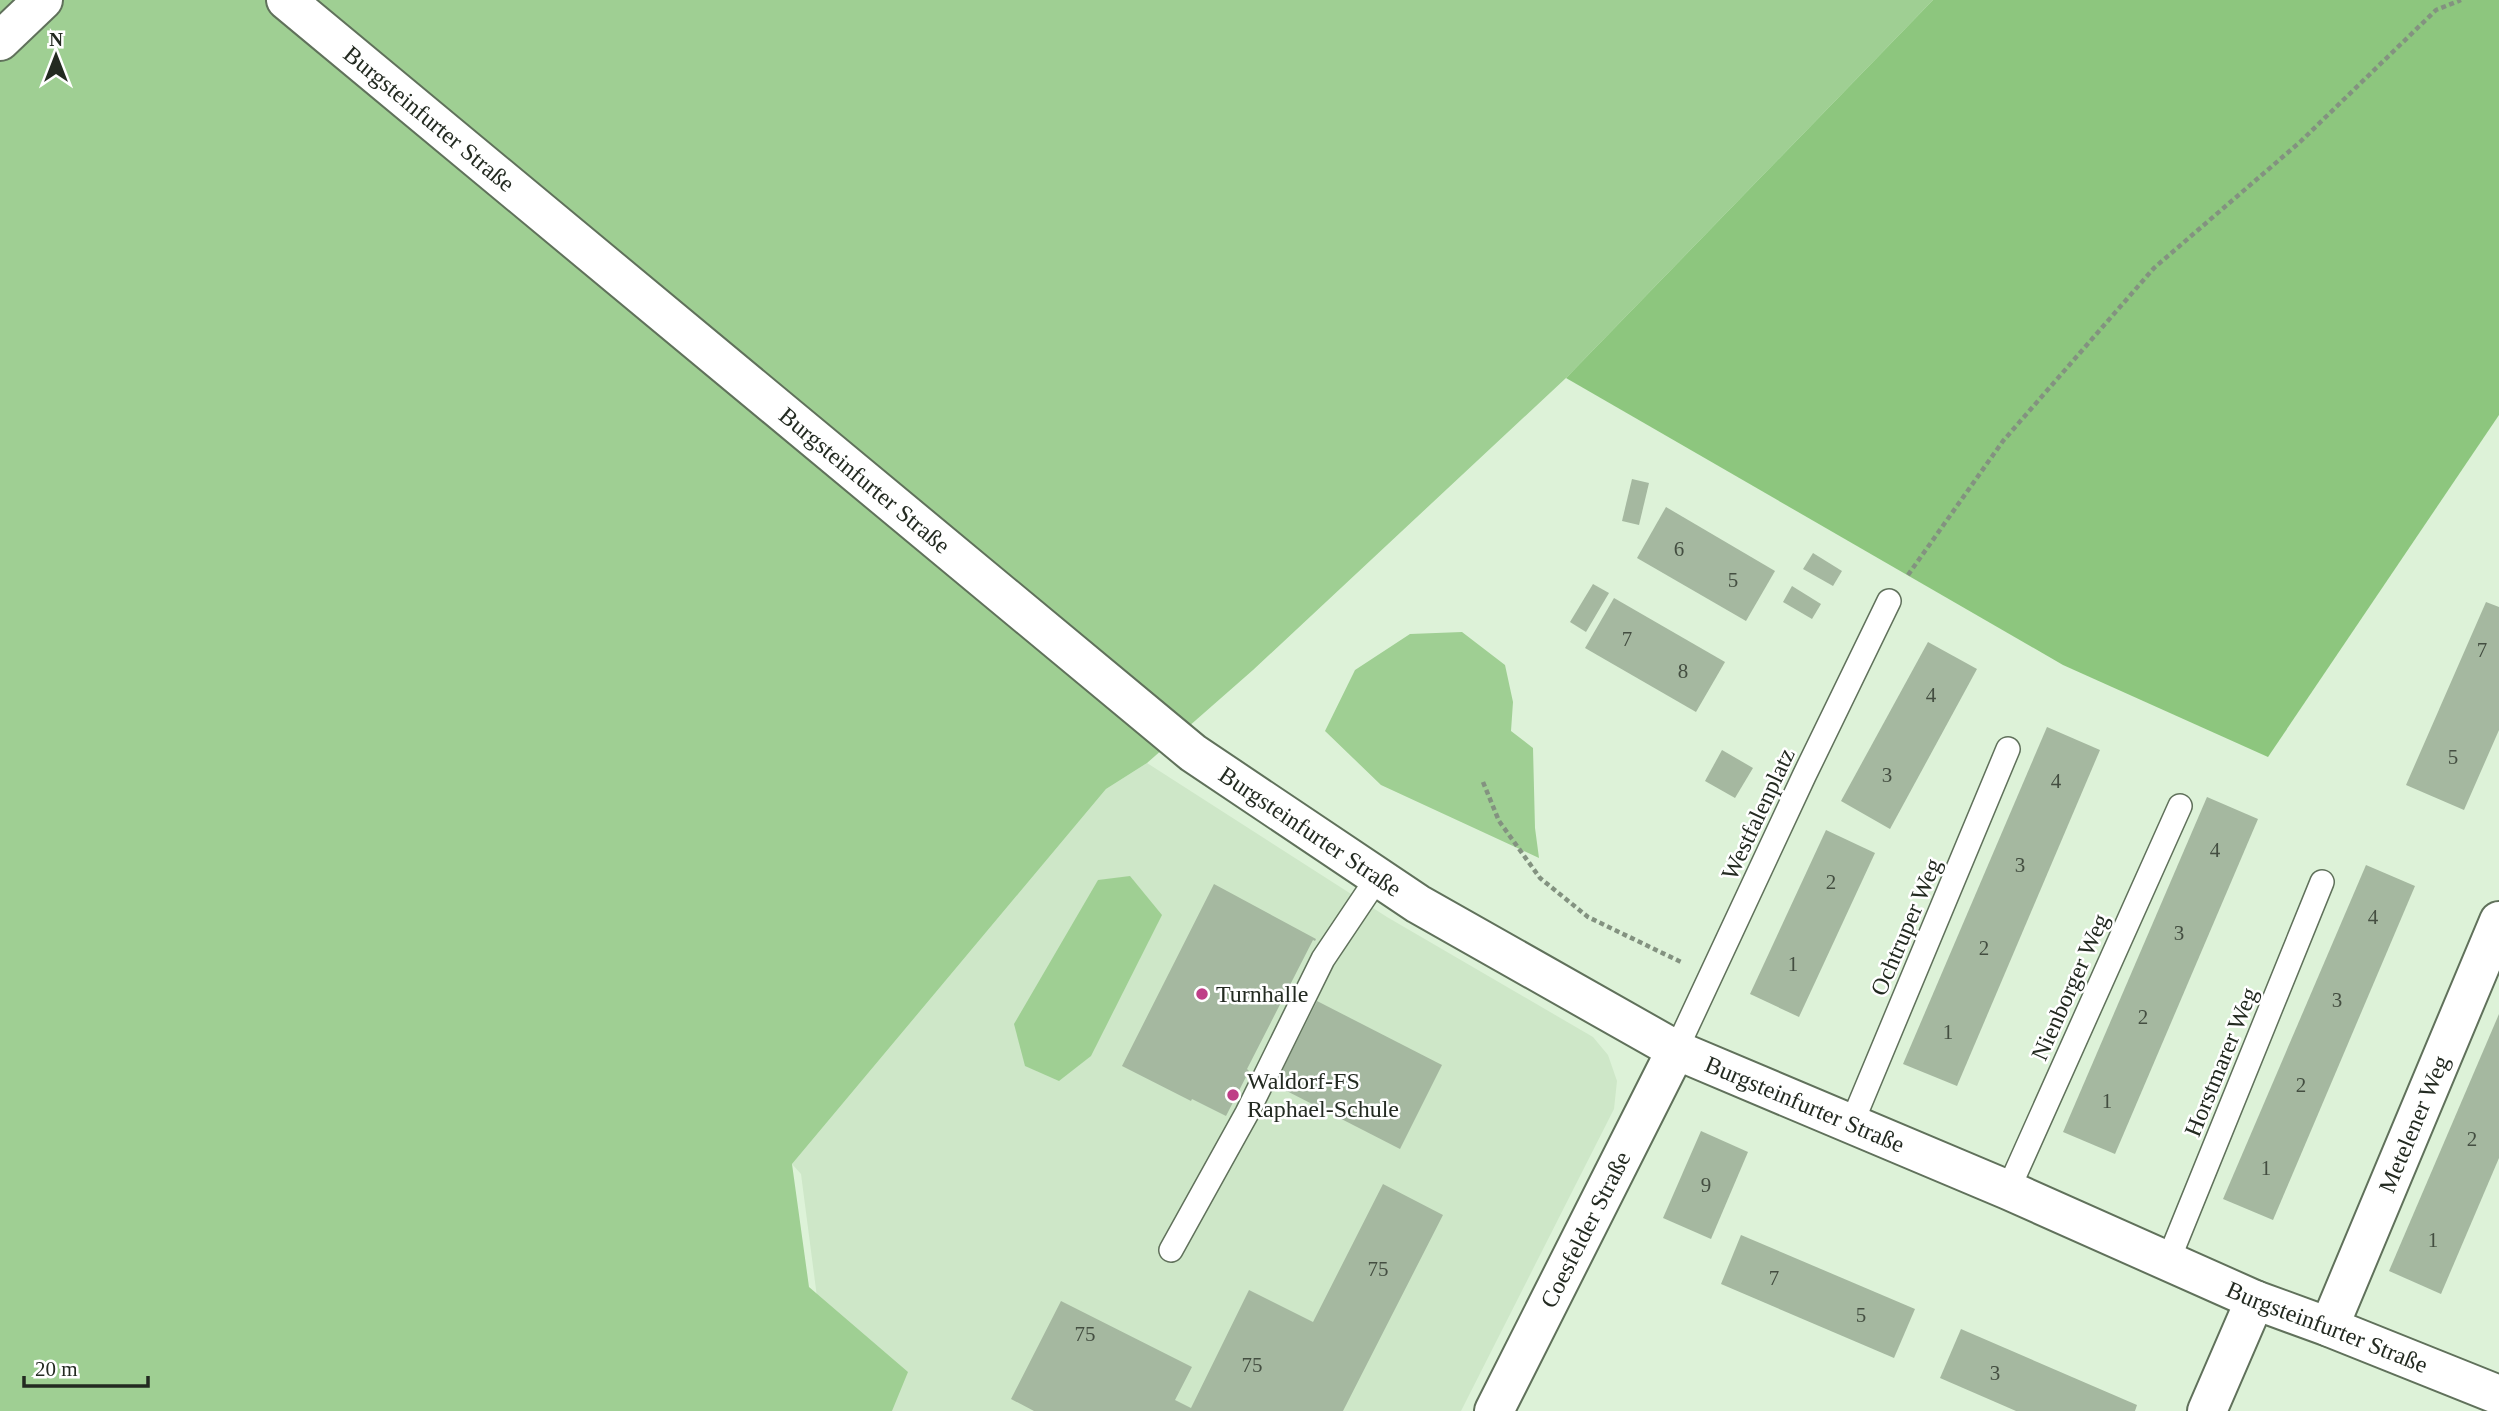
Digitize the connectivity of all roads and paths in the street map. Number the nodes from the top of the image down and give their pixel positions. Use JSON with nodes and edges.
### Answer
{"nodes":[{"id":1,"x":43,"y":0,"type":"edge"},
{"id":2,"x":286,"y":0,"type":"edge"},
{"id":3,"x":2461,"y":0,"type":"edge"},
{"id":4,"x":0,"y":41,"type":"edge"},
{"id":5,"x":1889,"y":601,"type":"joint"},
{"id":6,"x":2008,"y":749,"type":"dead end"},
{"id":7,"x":1483,"y":782,"type":"dead end"},
{"id":8,"x":2180,"y":806,"type":"dead end"},
{"id":9,"x":1378,"y":877,"type":"junction"},
{"id":10,"x":2322,"y":882,"type":"dead end"},
{"id":11,"x":2499,"y":921,"type":"edge"},
{"id":12,"x":1711,"y":976,"type":"junction"},
{"id":13,"x":1676,"y":1050,"type":"junction"},
{"id":14,"x":1851,"y":1125,"type":"junction"},
{"id":15,"x":2008,"y":1190,"type":"junction"},
{"id":16,"x":1171,"y":1250,"type":"dead end"},
{"id":17,"x":2168,"y":1261,"type":"junction"},
{"id":18,"x":2255,"y":1300,"type":"junction"},
{"id":19,"x":2329,"y":1327,"type":"junction"},
{"id":20,"x":2499,"y":1395,"type":"edge"},
{"id":21,"x":1494,"y":1411,"type":"edge"},
{"id":22,"x":2207,"y":1411,"type":"edge"}],
"edges":[{"from":1,"to":4,"type":"street"},
{"from":2,"to":9,"type":"street","name":"Burgsteinfurter Straße"},
{"from":3,"to":5,"type":"path"},
{"from":5,"to":12,"type":"lane","name":"Westfalenplatz"},
{"from":6,"to":14,"type":"lane","name":"Ochtruper Weg"},
{"from":7,"to":12,"type":"path"},
{"from":8,"to":15,"type":"lane","name":"Nienborger Weg"},
{"from":9,"to":13,"type":"street","name":"Burgsteinfurter Straße"},
{"from":9,"to":16,"type":"lane"},
{"from":10,"to":17,"type":"lane","name":"Horstmarer Weg"},
{"from":11,"to":19,"type":"street","name":"Metelener Weg"},
{"from":12,"to":13,"type":"lane","name":"Westfalenplatz"},
{"from":13,"to":14,"type":"street","name":"Burgsteinfurter Straße"},
{"from":13,"to":21,"type":"street","name":"Coesfelder Straße"},
{"from":14,"to":15,"type":"street","name":"Burgsteinfurter Straße"},
{"from":15,"to":17,"type":"street","name":"Burgsteinfurter Straße"},
{"from":17,"to":18,"type":"street","name":"Burgsteinfurter Straße"},
{"from":18,"to":19,"type":"street","name":"Burgsteinfurter Straße"},
{"from":18,"to":22,"type":"street"},
{"from":19,"to":20,"type":"street","name":"Burgsteinfurter Straße"}]}
